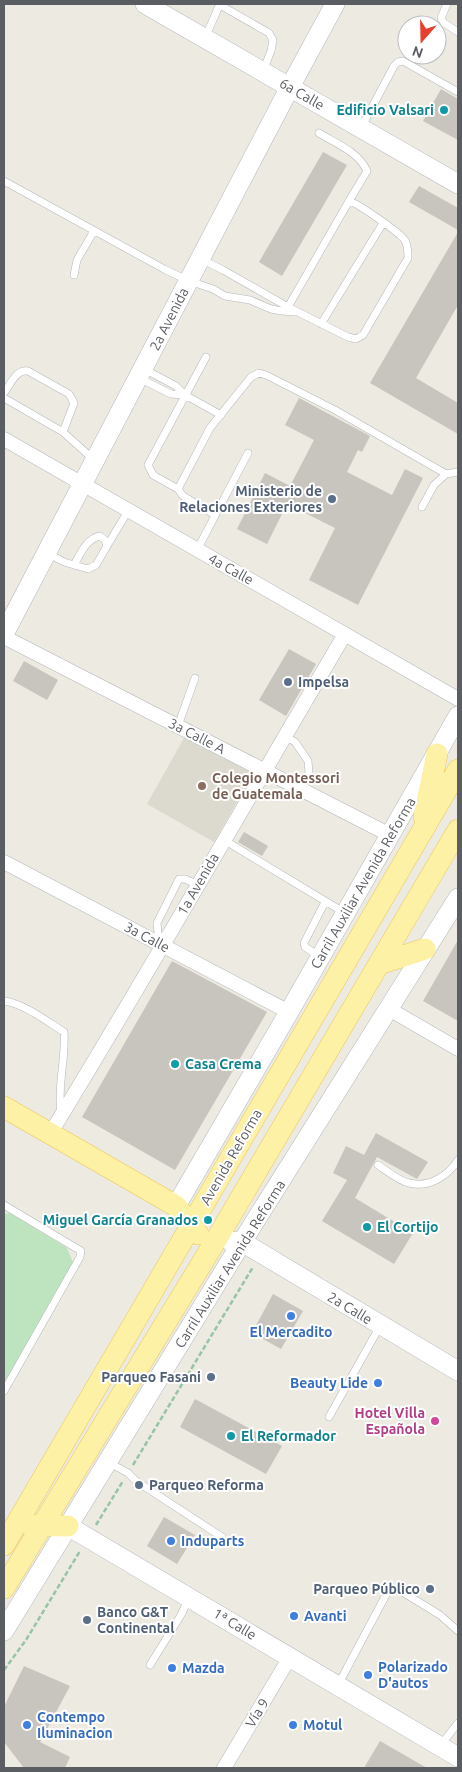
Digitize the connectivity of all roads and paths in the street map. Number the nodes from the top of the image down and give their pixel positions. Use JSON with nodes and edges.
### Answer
{"nodes":[{"id":1,"x":145,"y":4,"type":"edge"},
{"id":2,"x":220,"y":4,"type":"edge"},
{"id":3,"x":335,"y":4,"type":"edge"},
{"id":4,"x":447,"y":4,"type":"edge"},
{"id":5,"x":458,"y":32,"type":"edge"},
{"id":6,"x":204,"y":38,"type":"junction"},
{"id":7,"x":263,"y":71,"type":"junction"},
{"id":8,"x":290,"y":87,"type":"junction"},
{"id":9,"x":458,"y":92,"type":"edge"},
{"id":10,"x":361,"y":128,"type":"junction"},
{"id":11,"x":318,"y":133,"type":"dead end"},
{"id":12,"x":4,"y":181,"type":"edge"},
{"id":13,"x":458,"y":184,"type":"edge"},
{"id":14,"x":349,"y":201,"type":"junction"},
{"id":15,"x":383,"y":223,"type":"junction"},
{"id":16,"x":94,"y":231,"type":"junction"},
{"id":17,"x":201,"y":259,"type":"junction"},
{"id":18,"x":74,"y":275,"type":"dead end"},
{"id":19,"x":189,"y":281,"type":"junction"},
{"id":20,"x":288,"y":307,"type":"junction"},
{"id":21,"x":297,"y":312,"type":"junction"},
{"id":22,"x":321,"y":324,"type":"junction"},
{"id":23,"x":206,"y":357,"type":"dead end"},
{"id":24,"x":141,"y":373,"type":"junction"},
{"id":25,"x":4,"y":394,"type":"edge"},
{"id":26,"x":185,"y":396,"type":"junction"},
{"id":27,"x":4,"y":398,"type":"edge"},
{"id":28,"x":220,"y":415,"type":"junction"},
{"id":29,"x":63,"y":432,"type":"junction"},
{"id":30,"x":4,"y":439,"type":"edge"},
{"id":31,"x":248,"y":453,"type":"dead end"},
{"id":32,"x":95,"y":461,"type":"junction"},
{"id":33,"x":458,"y":472,"type":"edge"},
{"id":34,"x":446,"y":474,"type":"junction"},
{"id":35,"x":82,"y":485,"type":"junction"},
{"id":36,"x":178,"y":489,"type":"junction"},
{"id":37,"x":422,"y":507,"type":"dead end"},
{"id":38,"x":128,"y":511,"type":"junction"},
{"id":39,"x":215,"y":515,"type":"junction"},
{"id":40,"x":107,"y":546,"type":"junction"},
{"id":41,"x":197,"y":550,"type":"junction"},
{"id":42,"x":47,"y":553,"type":"junction"},
{"id":43,"x":74,"y":565,"type":"junction"},
{"id":44,"x":345,"y":634,"type":"junction"},
{"id":45,"x":4,"y":636,"type":"edge"},
{"id":46,"x":195,"y":678,"type":"dead end"},
{"id":47,"x":458,"y":700,"type":"edge"},
{"id":48,"x":458,"y":716,"type":"edge"},
{"id":49,"x":178,"y":726,"type":"junction"},
{"id":50,"x":285,"y":736,"type":"junction"},
{"id":51,"x":437,"y":754,"type":"junction"},
{"id":52,"x":265,"y":770,"type":"junction"},
{"id":53,"x":458,"y":770,"type":"edge"},
{"id":54,"x":301,"y":789,"type":"junction"},
{"id":55,"x":458,"y":830,"type":"edge"},
{"id":56,"x":390,"y":835,"type":"junction"},
{"id":57,"x":420,"y":836,"type":"junction"},
{"id":58,"x":224,"y":840,"type":"junction"},
{"id":59,"x":4,"y":862,"type":"edge"},
{"id":60,"x":198,"y":885,"type":"junction"},
{"id":61,"x":458,"y":899,"type":"edge"},
{"id":62,"x":325,"y":902,"type":"junction"},
{"id":63,"x":345,"y":913,"type":"junction"},
{"id":64,"x":161,"y":944,"type":"junction"},
{"id":65,"x":425,"y":949,"type":"junction"},
{"id":66,"x":320,"y":957,"type":"junction"},
{"id":67,"x":379,"y":964,"type":"junction"},
{"id":68,"x":4,"y":1001,"type":"edge"},
{"id":69,"x":390,"y":1009,"type":"junction"},
{"id":70,"x":289,"y":1012,"type":"junction"},
{"id":71,"x":458,"y":1049,"type":"edge"},
{"id":72,"x":4,"y":1107,"type":"edge"},
{"id":73,"x":56,"y":1125,"type":"junction"},
{"id":74,"x":458,"y":1160,"type":"edge"},
{"id":75,"x":378,"y":1165,"type":"dead end"},
{"id":76,"x":4,"y":1205,"type":"edge"},
{"id":77,"x":176,"y":1206,"type":"junction"},
{"id":78,"x":202,"y":1206,"type":"junction"},
{"id":79,"x":228,"y":1219,"type":"junction"},
{"id":80,"x":191,"y":1225,"type":"junction"},
{"id":81,"x":216,"y":1240,"type":"junction"},
{"id":82,"x":242,"y":1242,"type":"junction"},
{"id":83,"x":261,"y":1254,"type":"junction"},
{"id":84,"x":380,"y":1326,"type":"junction"},
{"id":85,"x":458,"y":1371,"type":"edge"},
{"id":86,"x":4,"y":1391,"type":"edge"},
{"id":87,"x":329,"y":1417,"type":"dead end"},
{"id":88,"x":108,"y":1462,"type":"junction"},
{"id":89,"x":128,"y":1473,"type":"junction"},
{"id":90,"x":10,"y":1522,"type":"edge"},
{"id":91,"x":42,"y":1525,"type":"junction"},
{"id":92,"x":68,"y":1526,"type":"junction"},
{"id":93,"x":222,"y":1537,"type":"dead end"},
{"id":94,"x":88,"y":1538,"type":"junction"},
{"id":95,"x":4,"y":1545,"type":"edge"},
{"id":96,"x":4,"y":1588,"type":"edge"},
{"id":97,"x":190,"y":1598,"type":"junction"},
{"id":98,"x":4,"y":1631,"type":"edge"},
{"id":99,"x":458,"y":1631,"type":"edge"},
{"id":100,"x":290,"y":1657,"type":"junction"},
{"id":101,"x":150,"y":1666,"type":"dead end"},
{"id":102,"x":4,"y":1670,"type":"edge"},
{"id":103,"x":338,"y":1686,"type":"junction"},
{"id":104,"x":458,"y":1723,"type":"edge"},
{"id":105,"x":440,"y":1746,"type":"junction"},
{"id":106,"x":458,"y":1757,"type":"edge"},
{"id":107,"x":224,"y":1768,"type":"edge"}],
"edges":[{"from":1,"to":6,"type":"street","name":"6a Calle"},
{"from":2,"to":6,"type":"lane"},
{"from":2,"to":7,"type":"lane"},
{"from":3,"to":8,"type":"street","name":"2a Avenida"},
{"from":4,"to":5,"type":"lane"},
{"from":6,"to":7,"type":"street","name":"6a Calle"},
{"from":7,"to":8,"type":"street","name":"6a Calle"},
{"from":8,"to":10,"type":"street","name":"6a Calle"},
{"from":8,"to":17,"type":"street","name":"2a Avenida"},
{"from":9,"to":10,"type":"lane"},
{"from":10,"to":13,"type":"street","name":"6a Calle"},
{"from":11,"to":14,"type":"lane"},
{"from":12,"to":16,"type":"lane"},
{"from":14,"to":15,"type":"lane"},
{"from":14,"to":20,"type":"lane"},
{"from":15,"to":22,"type":"lane"},
{"from":15,"to":22,"type":"lane"},
{"from":16,"to":18,"type":"lane"},
{"from":16,"to":19,"type":"lane"},
{"from":17,"to":19,"type":"street","name":"2a Avenida"},
{"from":17,"to":20,"type":"lane"},
{"from":19,"to":21,"type":"lane"},
{"from":19,"to":24,"type":"street","name":"2a Avenida"},
{"from":20,"to":21,"type":"lane"},
{"from":21,"to":22,"type":"lane"},
{"from":23,"to":26,"type":"lane"},
{"from":24,"to":26,"type":"lane"},
{"from":24,"to":32,"type":"street","name":"2a Avenida"},
{"from":25,"to":29,"type":"lane"},
{"from":26,"to":28,"type":"lane"},
{"from":26,"to":36,"type":"lane"},
{"from":27,"to":29,"type":"lane"},
{"from":28,"to":34,"type":"lane"},
{"from":28,"to":36,"type":"lane"},
{"from":29,"to":32,"type":"lane"},
{"from":30,"to":35,"type":"street","name":"4a Calle"},
{"from":31,"to":39,"type":"lane"},
{"from":32,"to":35,"type":"street","name":"2a Avenida"},
{"from":33,"to":34,"type":"lane"},
{"from":34,"to":37,"type":"lane"},
{"from":35,"to":38,"type":"street","name":"4a Calle"},
{"from":35,"to":42,"type":"street","name":"2a Avenida"},
{"from":36,"to":39,"type":"lane"},
{"from":38,"to":40,"type":"lane"},
{"from":38,"to":41,"type":"street","name":"4a Calle"},
{"from":39,"to":41,"type":"lane"},
{"from":40,"to":43,"type":"lane"},
{"from":40,"to":43,"type":"lane"},
{"from":41,"to":44,"type":"street","name":"4a Calle"},
{"from":42,"to":43,"type":"lane"},
{"from":42,"to":45,"type":"street","name":"2a Avenida"},
{"from":44,"to":47,"type":"street","name":"4a Calle"},
{"from":44,"to":50,"type":"street","name":"1a Avenida"},
{"from":45,"to":49,"type":"street","name":"3a Calle A"},
{"from":46,"to":49,"type":"lane"},
{"from":48,"to":51,"type":"street","name":"Carril Auxiliar Avenida Reforma"},
{"from":49,"to":52,"type":"street","name":"3a Calle A"},
{"from":50,"to":52,"type":"street","name":"1a Avenida"},
{"from":50,"to":54,"type":"lane"},
{"from":51,"to":56,"type":"street","name":"Carril Auxiliar Avenida Reforma"},
{"from":51,"to":57,"type":"main road"},
{"from":52,"to":54,"type":"street","name":"3a Calle A"},
{"from":52,"to":58,"type":"street","name":"1a Avenida"},
{"from":53,"to":57,"type":"main road","name":"Avenida Reforma"},
{"from":54,"to":56,"type":"street","name":"3a Calle A"},
{"from":55,"to":67,"type":"main road","name":"Avenida Reforma"},
{"from":56,"to":63,"type":"street","name":"Carril Auxiliar Avenida Reforma"},
{"from":57,"to":78,"type":"main road","name":"Avenida Reforma"},
{"from":58,"to":60,"type":"street","name":"1a Avenida"},
{"from":58,"to":62,"type":"lane"},
{"from":59,"to":64,"type":"street","name":"3a Calle"},
{"from":60,"to":64,"type":"street","name":"1a Avenida"},
{"from":60,"to":64,"type":"lane"},
{"from":61,"to":65,"type":"street","name":"Carril Auxiliar Avenida Reforma"},
{"from":62,"to":63,"type":"lane"},
{"from":62,"to":66,"type":"lane"},
{"from":63,"to":66,"type":"street","name":"Carril Auxiliar Avenida Reforma"},
{"from":64,"to":70,"type":"street","name":"3a Calle"},
{"from":64,"to":73,"type":"street","name":"1a Avenida"},
{"from":65,"to":67,"type":"main road"},
{"from":65,"to":69,"type":"street","name":"Carril Auxiliar Avenida Reforma"},
{"from":66,"to":70,"type":"street","name":"Carril Auxiliar Avenida Reforma"},
{"from":67,"to":79,"type":"main road","name":"Avenida Reforma"},
{"from":68,"to":73,"type":"lane"},
{"from":69,"to":71,"type":"street"},
{"from":69,"to":82,"type":"street","name":"Carril Auxiliar Avenida Reforma"},
{"from":70,"to":77,"type":"street","name":"Carril Auxiliar Avenida Reforma"},
{"from":72,"to":73,"type":"main road","name":"2a Calle"},
{"from":73,"to":77,"type":"main road","name":"2a Calle"},
{"from":74,"to":75,"type":"lane"},
{"from":76,"to":86,"type":"lane"},
{"from":77,"to":78,"type":"main road","name":"2a Calle"},
{"from":77,"to":80,"type":"main road","name":"2a Calle"},
{"from":78,"to":79,"type":"main road","name":"2a Calle"},
{"from":78,"to":80,"type":"main road","name":"Avenida Reforma"},
{"from":79,"to":81,"type":"main road","name":"Avenida Reforma"},
{"from":79,"to":82,"type":"street","name":"2a Calle"},
{"from":80,"to":81,"type":"main road","name":"2a Calle"},
{"from":80,"to":90,"type":"main road","name":"Avenida Reforma"},
{"from":81,"to":82,"type":"street","name":"2a Calle"},
{"from":81,"to":91,"type":"main road","name":"Avenida Reforma"},
{"from":82,"to":83,"type":"street","name":"2a Calle"},
{"from":82,"to":88,"type":"street","name":"Carril Auxiliar Avenida Reforma"},
{"from":83,"to":84,"type":"street","name":"2a Calle"},
{"from":83,"to":89,"type":"path"},
{"from":84,"to":85,"type":"street","name":"2a Calle"},
{"from":84,"to":87,"type":"lane"},
{"from":88,"to":89,"type":"lane"},
{"from":88,"to":92,"type":"street","name":"Carril Auxiliar Avenida Reforma"},
{"from":89,"to":93,"type":"lane"},
{"from":89,"to":94,"type":"path"},
{"from":90,"to":91,"type":"main road","name":"1ª Calle"},
{"from":90,"to":95,"type":"main road","name":"Avenida Reforma"},
{"from":91,"to":92,"type":"main road","name":"1ª Calle"},
{"from":91,"to":96,"type":"main road","name":"Avenida Reforma"},
{"from":92,"to":94,"type":"street","name":"1ª Calle"},
{"from":92,"to":98,"type":"street","name":"Carril Auxiliar Avenida Reforma"},
{"from":94,"to":97,"type":"street","name":"1ª Calle"},
{"from":94,"to":102,"type":"path"},
{"from":97,"to":100,"type":"street","name":"1ª Calle"},
{"from":97,"to":101,"type":"lane"},
{"from":99,"to":103,"type":"lane"},
{"from":100,"to":103,"type":"street","name":"1ª Calle"},
{"from":100,"to":107,"type":"street","name":"Vía 9"},
{"from":103,"to":105,"type":"street","name":"1ª Calle"},
{"from":104,"to":105,"type":"lane"},
{"from":105,"to":106,"type":"street","name":"1ª Calle"}]}
